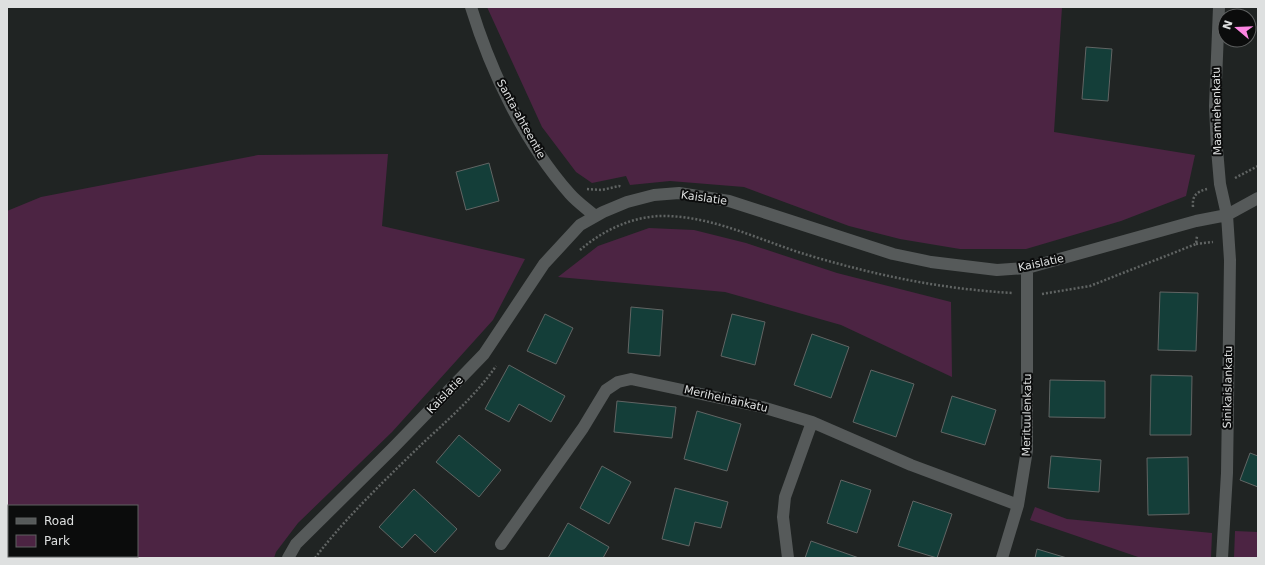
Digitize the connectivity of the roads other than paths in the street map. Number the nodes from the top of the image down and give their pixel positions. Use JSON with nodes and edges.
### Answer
{"nodes":[{"id":1,"x":471,"y":7,"type":"edge"},
{"id":2,"x":1219,"y":7,"type":"edge"},
{"id":3,"x":1258,"y":198,"type":"edge"},
{"id":4,"x":1227,"y":215,"type":"junction"},
{"id":5,"x":595,"y":216,"type":"junction"},
{"id":6,"x":1027,"y":268,"type":"junction"},
{"id":7,"x":812,"y":422,"type":"junction"},
{"id":8,"x":1018,"y":505,"type":"junction"},
{"id":9,"x":501,"y":544,"type":"dead end"},
{"id":10,"x":288,"y":558,"type":"edge"},
{"id":11,"x":788,"y":558,"type":"edge"},
{"id":12,"x":1002,"y":558,"type":"edge"},
{"id":13,"x":1222,"y":558,"type":"edge"}],
"edges":[{"from":1,"to":5,"type":"street","name":"Santa-ahteentie"},
{"from":2,"to":4,"type":"street","name":"Maamiehenkatu"},
{"from":3,"to":4,"type":"street","name":"Kaislatie"},
{"from":4,"to":6,"type":"street","name":"Kaislatie"},
{"from":4,"to":13,"type":"street","name":"Sinikaislankatu"},
{"from":5,"to":6,"type":"street","name":"Kaislatie"},
{"from":5,"to":10,"type":"street","name":"Kaislatie"},
{"from":6,"to":8,"type":"street","name":"Merituulenkatu"},
{"from":7,"to":8,"type":"street","name":"Meriheinänkatu"},
{"from":7,"to":9,"type":"street","name":"Meriheinänkatu"},
{"from":7,"to":11,"type":"street"},
{"from":8,"to":12,"type":"street","name":"Merituulenkatu"}]}
